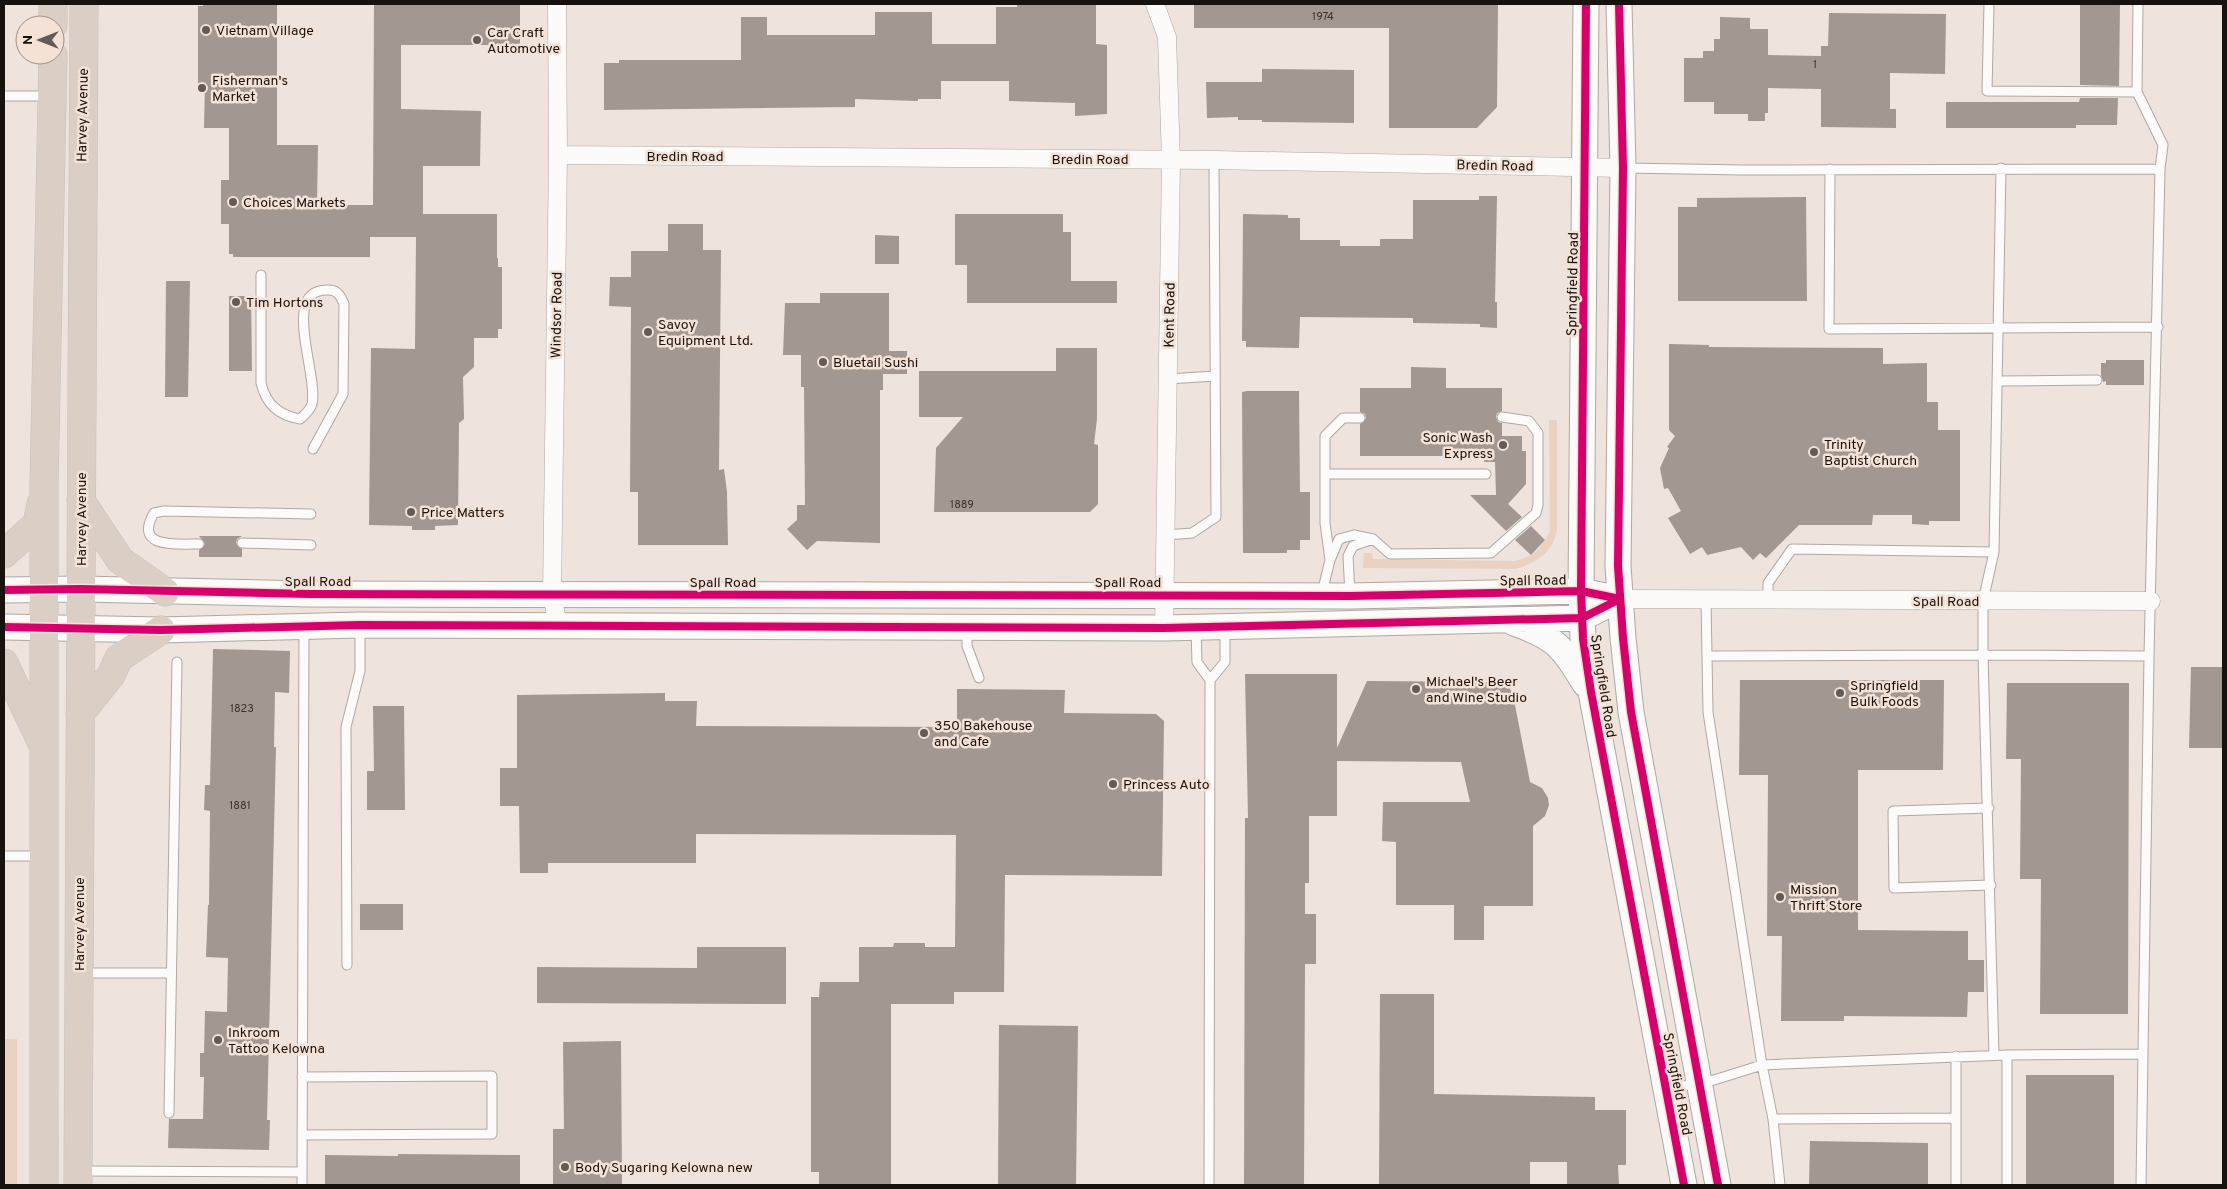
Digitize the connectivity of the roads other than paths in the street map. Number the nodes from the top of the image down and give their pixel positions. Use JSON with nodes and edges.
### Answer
{"nodes":[{"id":1,"x":84,"y":4,"type":"edge"},
{"id":2,"x":557,"y":4,"type":"edge"},
{"id":3,"x":1155,"y":4,"type":"edge"},
{"id":4,"x":1586,"y":4,"type":"edge"},
{"id":5,"x":1619,"y":4,"type":"edge"},
{"id":6,"x":1989,"y":4,"type":"edge"},
{"id":7,"x":2138,"y":4,"type":"edge"},
{"id":8,"x":53,"y":65,"type":"edge"},
{"id":9,"x":2137,"y":92,"type":"junction"},
{"id":10,"x":4,"y":96,"type":"edge"},
{"id":11,"x":53,"y":96,"type":"junction"},
{"id":12,"x":558,"y":154,"type":"junction"},
{"id":13,"x":1171,"y":160,"type":"junction"},
{"id":14,"x":1214,"y":160,"type":"junction"},
{"id":15,"x":1586,"y":167,"type":"junction"},
{"id":16,"x":1622,"y":168,"type":"junction"},
{"id":17,"x":2001,"y":168,"type":"junction"},
{"id":18,"x":1830,"y":169,"type":"junction"},
{"id":19,"x":2160,"y":169,"type":"junction"},
{"id":20,"x":261,"y":275,"type":"dead end"},
{"id":21,"x":2158,"y":327,"type":"junction"},
{"id":22,"x":1998,"y":329,"type":"junction"},
{"id":23,"x":1215,"y":376,"type":"junction"},
{"id":24,"x":1168,"y":379,"type":"junction"},
{"id":25,"x":2097,"y":380,"type":"dead end"},
{"id":26,"x":1997,"y":381,"type":"junction"},
{"id":27,"x":1502,"y":417,"type":"dead end"},
{"id":28,"x":1360,"y":418,"type":"dead end"},
{"id":29,"x":313,"y":448,"type":"dead end"},
{"id":30,"x":1325,"y":474,"type":"junction"},
{"id":31,"x":1486,"y":474,"type":"dead end"},
{"id":32,"x":44,"y":485,"type":"junction"},
{"id":33,"x":82,"y":501,"type":"junction"},
{"id":34,"x":311,"y":514,"type":"dead end"},
{"id":35,"x":1166,"y":535,"type":"junction"},
{"id":36,"x":1373,"y":539,"type":"junction"},
{"id":37,"x":242,"y":543,"type":"dead end"},
{"id":38,"x":199,"y":544,"type":"dead end"},
{"id":39,"x":311,"y":545,"type":"dead end"},
{"id":40,"x":1994,"y":552,"type":"junction"},
{"id":41,"x":4,"y":554,"type":"edge"},
{"id":42,"x":1330,"y":560,"type":"junction"},
{"id":43,"x":81,"y":589,"type":"junction"},
{"id":44,"x":4,"y":590,"type":"edge"},
{"id":45,"x":46,"y":590,"type":"junction"},
{"id":46,"x":165,"y":592,"type":"junction"},
{"id":47,"x":1581,"y":592,"type":"junction"},
{"id":48,"x":552,"y":594,"type":"junction"},
{"id":49,"x":1166,"y":594,"type":"junction"},
{"id":50,"x":1322,"y":596,"type":"junction"},
{"id":51,"x":1350,"y":596,"type":"junction"},
{"id":52,"x":1620,"y":599,"type":"junction"},
{"id":53,"x":1706,"y":600,"type":"junction"},
{"id":54,"x":1768,"y":600,"type":"junction"},
{"id":55,"x":1983,"y":601,"type":"junction"},
{"id":56,"x":2151,"y":601,"type":"junction"},
{"id":57,"x":1582,"y":618,"type":"junction"},
{"id":58,"x":1510,"y":622,"type":"junction"},
{"id":59,"x":304,"y":626,"type":"junction"},
{"id":60,"x":360,"y":626,"type":"junction"},
{"id":61,"x":558,"y":626,"type":"junction"},
{"id":62,"x":1225,"y":626,"type":"junction"},
{"id":63,"x":4,"y":627,"type":"edge"},
{"id":64,"x":1196,"y":627,"type":"junction"},
{"id":65,"x":44,"y":628,"type":"junction"},
{"id":66,"x":80,"y":628,"type":"junction"},
{"id":67,"x":967,"y":628,"type":"junction"},
{"id":68,"x":1164,"y":628,"type":"junction"},
{"id":69,"x":161,"y":630,"type":"junction"},
{"id":70,"x":1983,"y":655,"type":"junction"},
{"id":71,"x":1707,"y":656,"type":"junction"},
{"id":72,"x":2149,"y":656,"type":"junction"},
{"id":73,"x":177,"y":662,"type":"dead end"},
{"id":74,"x":4,"y":663,"type":"edge"},
{"id":75,"x":980,"y":678,"type":"dead end"},
{"id":76,"x":1210,"y":680,"type":"junction"},
{"id":77,"x":1591,"y":692,"type":"junction"},
{"id":78,"x":80,"y":714,"type":"junction"},
{"id":79,"x":44,"y":747,"type":"junction"},
{"id":80,"x":1988,"y":808,"type":"junction"},
{"id":81,"x":4,"y":856,"type":"edge"},
{"id":82,"x":44,"y":856,"type":"junction"},
{"id":83,"x":1991,"y":886,"type":"junction"},
{"id":84,"x":347,"y":965,"type":"dead end"},
{"id":85,"x":79,"y":973,"type":"junction"},
{"id":86,"x":171,"y":973,"type":"junction"},
{"id":87,"x":2142,"y":1054,"type":"junction"},
{"id":88,"x":2007,"y":1055,"type":"junction"},
{"id":89,"x":1956,"y":1056,"type":"junction"},
{"id":90,"x":1994,"y":1056,"type":"junction"},
{"id":91,"x":1762,"y":1065,"type":"junction"},
{"id":92,"x":302,"y":1077,"type":"junction"},
{"id":93,"x":1699,"y":1083,"type":"junction"},
{"id":94,"x":1667,"y":1089,"type":"junction"},
{"id":95,"x":168,"y":1113,"type":"dead end"},
{"id":96,"x":1956,"y":1118,"type":"junction"},
{"id":97,"x":1773,"y":1119,"type":"junction"},
{"id":98,"x":302,"y":1135,"type":"junction"},
{"id":99,"x":302,"y":1172,"type":"junction"},
{"id":100,"x":78,"y":1178,"type":"edge"},
{"id":101,"x":44,"y":1185,"type":"edge"},
{"id":102,"x":302,"y":1185,"type":"edge"},
{"id":103,"x":1209,"y":1185,"type":"edge"},
{"id":104,"x":1684,"y":1185,"type":"edge"},
{"id":105,"x":1718,"y":1185,"type":"edge"},
{"id":106,"x":1780,"y":1185,"type":"edge"},
{"id":107,"x":1956,"y":1185,"type":"edge"},
{"id":108,"x":2006,"y":1185,"type":"edge"},
{"id":109,"x":2141,"y":1185,"type":"edge"}],
"edges":[{"from":1,"to":33,"type":"highway","name":"Harvey Avenue"},
{"from":2,"to":12,"type":"street","name":"Windsor Road"},
{"from":3,"to":13,"type":"street","name":"Kent Road"},
{"from":4,"to":15,"type":"main road","name":"Springfield Road"},
{"from":5,"to":16,"type":"main road","name":"Springfield Road"},
{"from":6,"to":9,"type":"lane"},
{"from":7,"to":9,"type":"lane"},
{"from":8,"to":11,"type":"highway"},
{"from":9,"to":19,"type":"lane"},
{"from":10,"to":11,"type":"lane"},
{"from":11,"to":32,"type":"highway"},
{"from":12,"to":13,"type":"street","name":"Bredin Road"},
{"from":12,"to":48,"type":"street","name":"Windsor Road"},
{"from":13,"to":14,"type":"street","name":"Bredin Road"},
{"from":13,"to":24,"type":"street","name":"Kent Road"},
{"from":14,"to":15,"type":"street","name":"Bredin Road"},
{"from":14,"to":23,"type":"lane"},
{"from":15,"to":16,"type":"street","name":"Bredin Road"},
{"from":15,"to":47,"type":"main road","name":"Springfield Road"},
{"from":16,"to":18,"type":"lane"},
{"from":16,"to":52,"type":"main road","name":"Springfield Road"},
{"from":17,"to":18,"type":"lane"},
{"from":17,"to":19,"type":"lane"},
{"from":17,"to":22,"type":"lane"},
{"from":18,"to":22,"type":"lane"},
{"from":19,"to":21,"type":"lane"},
{"from":20,"to":29,"type":"lane"},
{"from":21,"to":22,"type":"lane"},
{"from":21,"to":56,"type":"lane"},
{"from":22,"to":26,"type":"lane"},
{"from":23,"to":24,"type":"lane"},
{"from":23,"to":35,"type":"lane"},
{"from":24,"to":35,"type":"street","name":"Kent Road"},
{"from":25,"to":26,"type":"lane"},
{"from":26,"to":40,"type":"lane"},
{"from":27,"to":36,"type":"lane"},
{"from":28,"to":30,"type":"lane"},
{"from":30,"to":31,"type":"lane"},
{"from":30,"to":42,"type":"lane"},
{"from":32,"to":41,"type":"highway"},
{"from":32,"to":45,"type":"highway"},
{"from":33,"to":43,"type":"highway","name":"Harvey Avenue"},
{"from":33,"to":46,"type":"highway"},
{"from":34,"to":38,"type":"lane"},
{"from":35,"to":49,"type":"street","name":"Kent Road"},
{"from":36,"to":42,"type":"lane"},
{"from":36,"to":51,"type":"lane"},
{"from":37,"to":39,"type":"lane"},
{"from":40,"to":54,"type":"lane"},
{"from":40,"to":55,"type":"lane"},
{"from":42,"to":50,"type":"lane"},
{"from":43,"to":45,"type":"main road","name":"Spall Road"},
{"from":43,"to":46,"type":"main road","name":"Spall Road"},
{"from":43,"to":66,"type":"highway","name":"Harvey Avenue"},
{"from":44,"to":45,"type":"main road","name":"Spall Road"},
{"from":45,"to":65,"type":"highway"},
{"from":46,"to":48,"type":"main road","name":"Spall Road"},
{"from":47,"to":51,"type":"main road","name":"Spall Road"},
{"from":47,"to":52,"type":"main road","name":"Spall Road"},
{"from":47,"to":57,"type":"main road","name":"Springfield Road"},
{"from":48,"to":49,"type":"main road","name":"Spall Road"},
{"from":48,"to":61,"type":"street","name":"Windsor Road"},
{"from":49,"to":50,"type":"main road","name":"Spall Road"},
{"from":49,"to":68,"type":"street","name":"Kent Road"},
{"from":50,"to":51,"type":"main road","name":"Spall Road"},
{"from":52,"to":53,"type":"street","name":"Spall Road"},
{"from":52,"to":57,"type":"main road","name":"Spall Road"},
{"from":52,"to":93,"type":"main road","name":"Springfield Road"},
{"from":53,"to":54,"type":"street","name":"Spall Road"},
{"from":53,"to":71,"type":"lane"},
{"from":54,"to":55,"type":"street","name":"Spall Road"},
{"from":55,"to":56,"type":"street","name":"Spall Road"},
{"from":55,"to":70,"type":"lane"},
{"from":56,"to":72,"type":"lane"},
{"from":57,"to":58,"type":"main road","name":"Spall Road"},
{"from":57,"to":77,"type":"main road","name":"Springfield Road"},
{"from":58,"to":62,"type":"main road","name":"Spall Road"},
{"from":58,"to":77,"type":"main road"},
{"from":59,"to":60,"type":"main road","name":"Spall Road"},
{"from":59,"to":69,"type":"main road","name":"Spall Road"},
{"from":59,"to":92,"type":"lane"},
{"from":60,"to":61,"type":"main road","name":"Spall Road"},
{"from":60,"to":84,"type":"lane"},
{"from":61,"to":67,"type":"main road","name":"Spall Road"},
{"from":62,"to":64,"type":"main road","name":"Spall Road"},
{"from":62,"to":76,"type":"lane"},
{"from":63,"to":65,"type":"main road","name":"Spall Road"},
{"from":64,"to":68,"type":"main road","name":"Spall Road"},
{"from":64,"to":76,"type":"lane"},
{"from":65,"to":66,"type":"main road","name":"Spall Road"},
{"from":65,"to":79,"type":"highway"},
{"from":66,"to":69,"type":"main road","name":"Spall Road"},
{"from":66,"to":78,"type":"highway","name":"Harvey Avenue"},
{"from":67,"to":68,"type":"main road","name":"Spall Road"},
{"from":67,"to":75,"type":"lane"},
{"from":69,"to":78,"type":"highway"},
{"from":70,"to":71,"type":"lane"},
{"from":70,"to":72,"type":"lane"},
{"from":70,"to":80,"type":"lane"},
{"from":71,"to":91,"type":"lane"},
{"from":72,"to":87,"type":"lane"},
{"from":73,"to":86,"type":"lane"},
{"from":74,"to":79,"type":"highway"},
{"from":76,"to":103,"type":"lane"},
{"from":77,"to":94,"type":"main road","name":"Springfield Road"},
{"from":78,"to":85,"type":"highway","name":"Harvey Avenue"},
{"from":79,"to":82,"type":"highway"},
{"from":80,"to":83,"type":"lane"},
{"from":80,"to":83,"type":"lane"},
{"from":81,"to":82,"type":"lane"},
{"from":82,"to":101,"type":"highway"},
{"from":83,"to":90,"type":"lane"},
{"from":85,"to":86,"type":"lane"},
{"from":85,"to":100,"type":"highway","name":"Harvey Avenue"},
{"from":86,"to":95,"type":"lane"},
{"from":87,"to":88,"type":"lane"},
{"from":87,"to":109,"type":"lane"},
{"from":88,"to":90,"type":"lane"},
{"from":88,"to":108,"type":"lane"},
{"from":89,"to":90,"type":"lane"},
{"from":89,"to":91,"type":"lane"},
{"from":89,"to":96,"type":"lane"},
{"from":91,"to":93,"type":"lane"},
{"from":91,"to":97,"type":"lane"},
{"from":92,"to":98,"type":"lane"},
{"from":92,"to":98,"type":"lane"},
{"from":93,"to":94,"type":"lane"},
{"from":93,"to":105,"type":"main road","name":"Springfield Road"},
{"from":94,"to":104,"type":"main road","name":"Springfield Road"},
{"from":96,"to":97,"type":"lane"},
{"from":96,"to":107,"type":"lane"},
{"from":97,"to":106,"type":"lane"},
{"from":98,"to":99,"type":"lane"},
{"from":99,"to":100,"type":"lane"},
{"from":99,"to":102,"type":"lane"}]}
